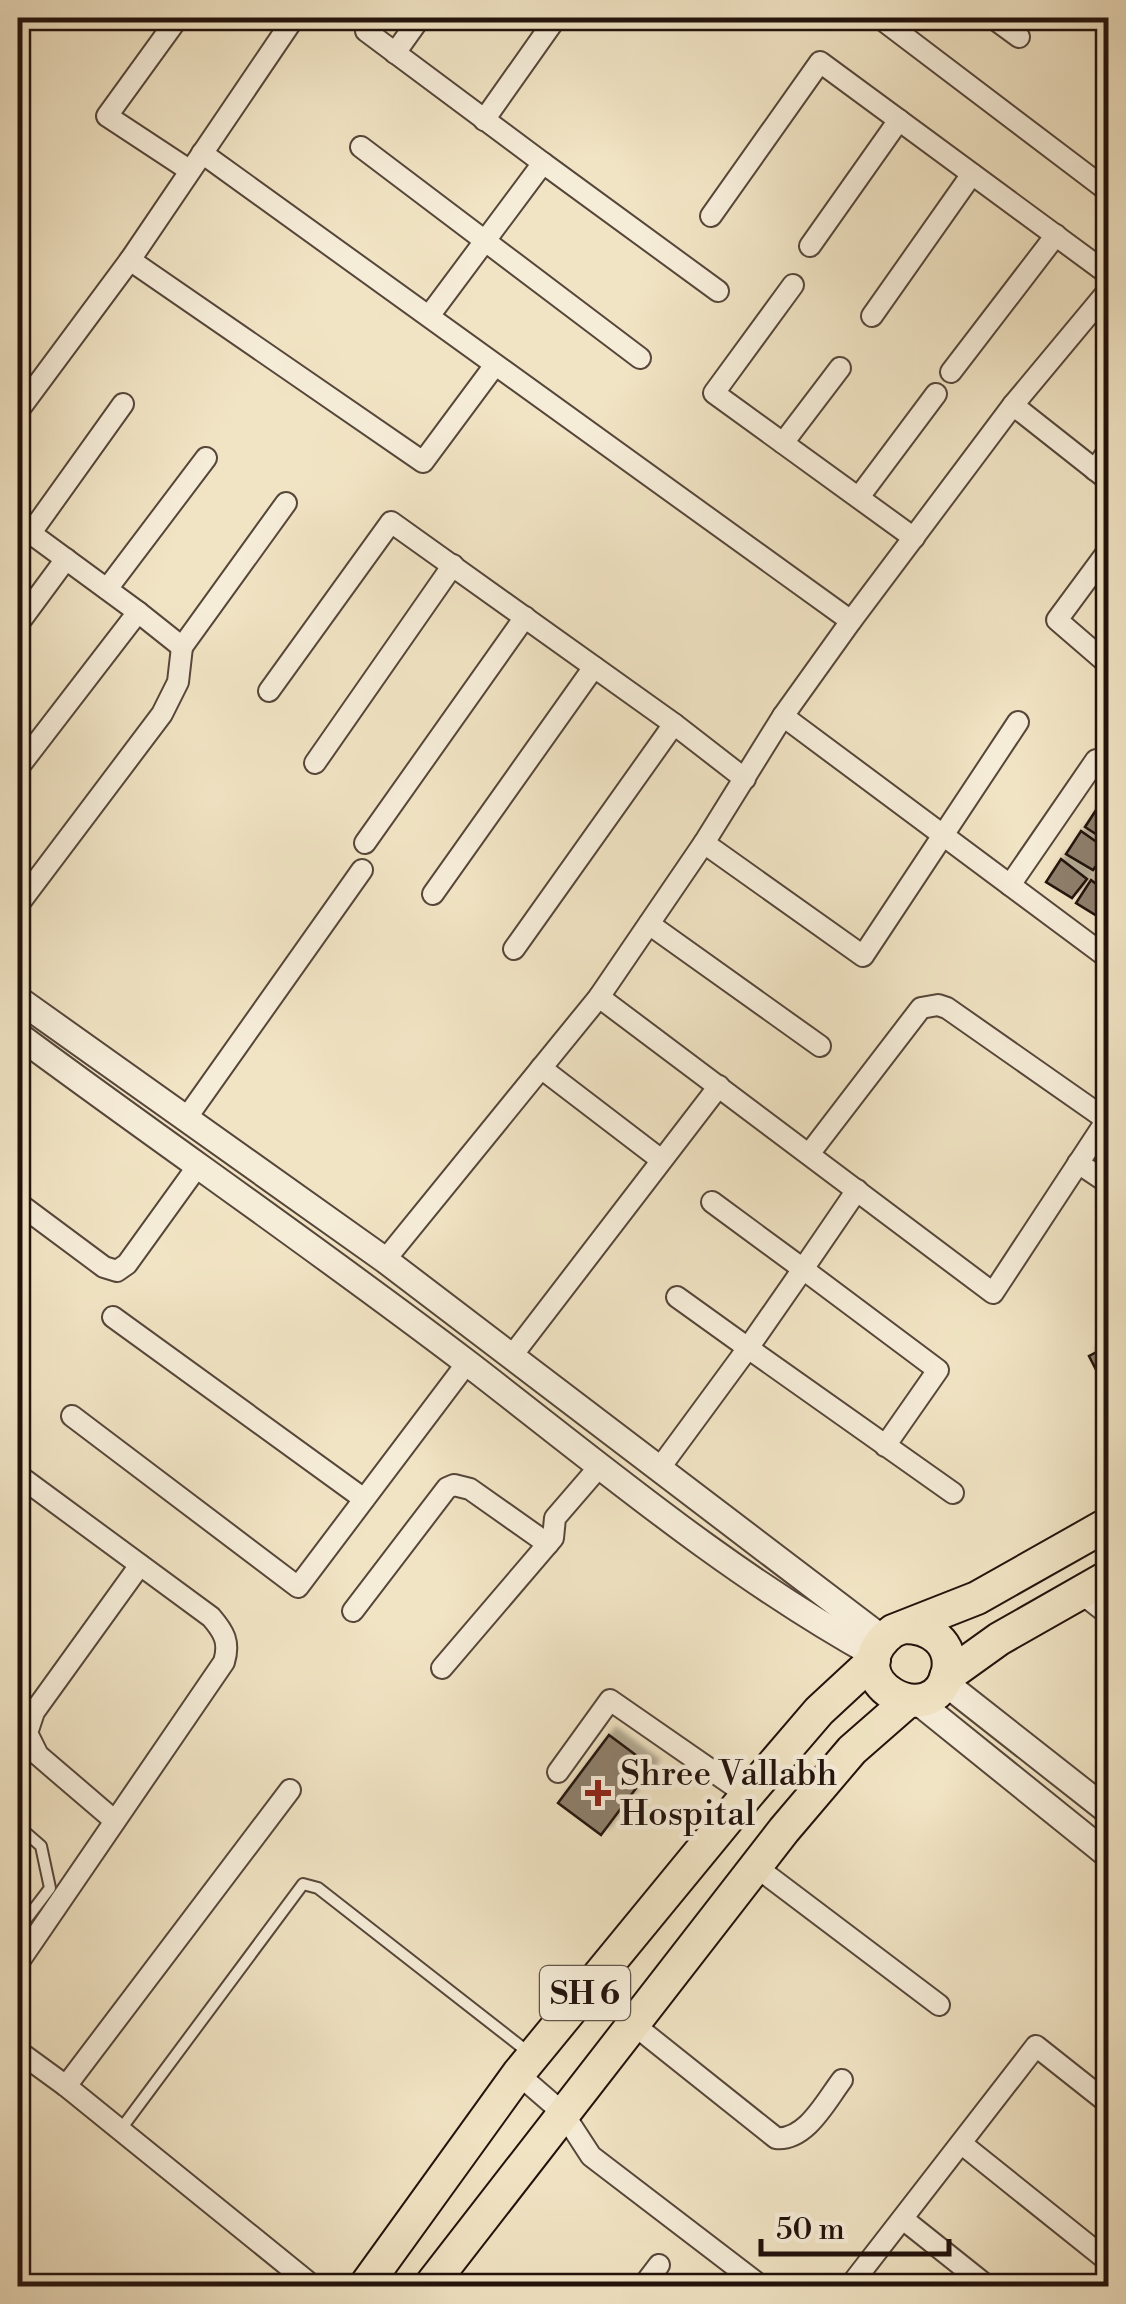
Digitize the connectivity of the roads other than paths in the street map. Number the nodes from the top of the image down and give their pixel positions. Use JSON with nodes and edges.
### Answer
{"nodes":[{"id":1,"x":176,"y":18,"type":"edge"},
{"id":2,"x":294,"y":18,"type":"edge"},
{"id":3,"x":420,"y":18,"type":"edge"},
{"id":4,"x":556,"y":18,"type":"edge"},
{"id":5,"x":880,"y":18,"type":"edge"},
{"id":6,"x":993,"y":18,"type":"edge"},
{"id":7,"x":366,"y":30,"type":"dead end"},
{"id":8,"x":1019,"y":38,"type":"dead end"},
{"id":9,"x":395,"y":53,"type":"junction"},
{"id":10,"x":484,"y":120,"type":"junction"},
{"id":11,"x":900,"y":120,"type":"junction"},
{"id":12,"x":361,"y":148,"type":"dead end"},
{"id":13,"x":196,"y":162,"type":"junction"},
{"id":14,"x":543,"y":162,"type":"junction"},
{"id":15,"x":972,"y":174,"type":"junction"},
{"id":16,"x":1108,"y":190,"type":"edge"},
{"id":17,"x":710,"y":216,"type":"dead end"},
{"id":18,"x":1056,"y":235,"type":"junction"},
{"id":19,"x":485,"y":240,"type":"junction"},
{"id":20,"x":810,"y":246,"type":"dead end"},
{"id":21,"x":130,"y":260,"type":"junction"},
{"id":22,"x":1108,"y":274,"type":"edge"},
{"id":23,"x":794,"y":284,"type":"dead end"},
{"id":24,"x":718,"y":291,"type":"dead end"},
{"id":25,"x":1108,"y":291,"type":"edge"},
{"id":26,"x":430,"y":316,"type":"junction"},
{"id":27,"x":872,"y":316,"type":"dead end"},
{"id":28,"x":640,"y":358,"type":"dead end"},
{"id":29,"x":495,"y":365,"type":"junction"},
{"id":30,"x":840,"y":368,"type":"dead end"},
{"id":31,"x":951,"y":372,"type":"dead end"},
{"id":32,"x":936,"y":394,"type":"dead end"},
{"id":33,"x":123,"y":404,"type":"dead end"},
{"id":34,"x":1014,"y":405,"type":"junction"},
{"id":35,"x":18,"y":411,"type":"edge"},
{"id":36,"x":783,"y":443,"type":"junction"},
{"id":37,"x":1108,"y":451,"type":"edge"},
{"id":38,"x":206,"y":458,"type":"dead end"},
{"id":39,"x":1102,"y":475,"type":"edge"},
{"id":40,"x":858,"y":498,"type":"junction"},
{"id":41,"x":286,"y":503,"type":"dead end"},
{"id":42,"x":24,"y":529,"type":"edge"},
{"id":43,"x":914,"y":538,"type":"junction"},
{"id":44,"x":1108,"y":551,"type":"edge"},
{"id":45,"x":66,"y":559,"type":"junction"},
{"id":46,"x":453,"y":565,"type":"junction"},
{"id":47,"x":107,"y":589,"type":"junction"},
{"id":48,"x":138,"y":612,"type":"junction"},
{"id":49,"x":525,"y":617,"type":"junction"},
{"id":50,"x":850,"y":622,"type":"junction"},
{"id":51,"x":18,"y":624,"type":"edge"},
{"id":52,"x":182,"y":647,"type":"junction"},
{"id":53,"x":1108,"y":664,"type":"edge"},
{"id":54,"x":594,"y":667,"type":"junction"},
{"id":55,"x":269,"y":691,"type":"dead end"},
{"id":56,"x":783,"y":716,"type":"junction"},
{"id":57,"x":1018,"y":722,"type":"dead end"},
{"id":58,"x":674,"y":724,"type":"junction"},
{"id":59,"x":1096,"y":760,"type":"dead end"},
{"id":60,"x":315,"y":763,"type":"dead end"},
{"id":61,"x":18,"y":768,"type":"edge"},
{"id":62,"x":744,"y":779,"type":"junction"},
{"id":63,"x":943,"y":835,"type":"junction"},
{"id":64,"x":366,"y":842,"type":"dead end"},
{"id":65,"x":704,"y":843,"type":"junction"},
{"id":66,"x":362,"y":870,"type":"dead end"},
{"id":67,"x":1010,"y":884,"type":"junction"},
{"id":68,"x":433,"y":894,"type":"dead end"},
{"id":69,"x":18,"y":906,"type":"edge"},
{"id":70,"x":649,"y":924,"type":"junction"},
{"id":71,"x":514,"y":950,"type":"dead end"},
{"id":72,"x":1106,"y":951,"type":"edge"},
{"id":73,"x":599,"y":997,"type":"junction"},
{"id":74,"x":18,"y":999,"type":"edge"},
{"id":75,"x":18,"y":1036,"type":"edge"},
{"id":76,"x":820,"y":1046,"type":"dead end"},
{"id":77,"x":542,"y":1068,"type":"junction"},
{"id":78,"x":718,"y":1086,"type":"junction"},
{"id":79,"x":1108,"y":1119,"type":"edge"},
{"id":80,"x":185,"y":1120,"type":"junction"},
{"id":81,"x":809,"y":1154,"type":"junction"},
{"id":82,"x":660,"y":1159,"type":"junction"},
{"id":83,"x":1078,"y":1163,"type":"junction"},
{"id":84,"x":196,"y":1167,"type":"junction"},
{"id":85,"x":1108,"y":1183,"type":"edge"},
{"id":86,"x":857,"y":1190,"type":"junction"},
{"id":87,"x":712,"y":1202,"type":"dead end"},
{"id":88,"x":18,"y":1203,"type":"edge"},
{"id":89,"x":386,"y":1260,"type":"junction"},
{"id":90,"x":803,"y":1270,"type":"junction"},
{"id":91,"x":677,"y":1297,"type":"dead end"},
{"id":92,"x":113,"y":1316,"type":"dead end"},
{"id":93,"x":748,"y":1348,"type":"junction"},
{"id":94,"x":511,"y":1356,"type":"junction"},
{"id":95,"x":467,"y":1364,"type":"junction"},
{"id":96,"x":72,"y":1416,"type":"dead end"},
{"id":97,"x":886,"y":1446,"type":"junction"},
{"id":98,"x":599,"y":1466,"type":"junction"},
{"id":99,"x":659,"y":1469,"type":"junction"},
{"id":100,"x":18,"y":1475,"type":"edge"},
{"id":101,"x":953,"y":1493,"type":"dead end"},
{"id":102,"x":364,"y":1499,"type":"junction"},
{"id":103,"x":1108,"y":1524,"type":"edge"},
{"id":104,"x":548,"y":1544,"type":"junction"},
{"id":105,"x":140,"y":1565,"type":"junction"},
{"id":106,"x":1095,"y":1585,"type":"edge"},
{"id":107,"x":353,"y":1611,"type":"dead end"},
{"id":108,"x":1108,"y":1614,"type":"edge"},
{"id":109,"x":884,"y":1645,"type":"junction"},
{"id":110,"x":442,"y":1668,"type":"dead end"},
{"id":111,"x":945,"y":1679,"type":"junction"},
{"id":112,"x":913,"y":1701,"type":"junction"},
{"id":113,"x":558,"y":1772,"type":"dead end"},
{"id":114,"x":290,"y":1790,"type":"dead end"},
{"id":115,"x":747,"y":1795,"type":"junction"},
{"id":116,"x":1108,"y":1811,"type":"edge"},
{"id":117,"x":115,"y":1821,"type":"junction"},
{"id":118,"x":18,"y":1826,"type":"edge"},
{"id":119,"x":1108,"y":1855,"type":"edge"},
{"id":120,"x":756,"y":1866,"type":"junction"},
{"id":121,"x":18,"y":1930,"type":"edge"},
{"id":122,"x":18,"y":1963,"type":"edge"},
{"id":123,"x":939,"y":2005,"type":"dead end"},
{"id":124,"x":632,"y":2024,"type":"junction"},
{"id":125,"x":22,"y":2063,"type":"edge"},
{"id":126,"x":526,"y":2065,"type":"junction"},
{"id":127,"x":842,"y":2080,"type":"dead end"},
{"id":128,"x":66,"y":2086,"type":"junction"},
{"id":129,"x":1108,"y":2103,"type":"edge"},
{"id":130,"x":563,"y":2113,"type":"junction"},
{"id":131,"x":120,"y":2130,"type":"junction"},
{"id":132,"x":962,"y":2144,"type":"junction"},
{"id":133,"x":903,"y":2219,"type":"junction"},
{"id":134,"x":1108,"y":2261,"type":"edge"},
{"id":135,"x":658,"y":2266,"type":"dead end"},
{"id":136,"x":313,"y":2286,"type":"edge"},
{"id":137,"x":366,"y":2286,"type":"edge"},
{"id":138,"x":430,"y":2286,"type":"edge"},
{"id":139,"x":643,"y":2286,"type":"edge"},
{"id":140,"x":760,"y":2286,"type":"edge"},
{"id":141,"x":850,"y":2286,"type":"edge"},
{"id":142,"x":987,"y":2286,"type":"edge"}],
"edges":[{"from":1,"to":13,"type":"street"},
{"from":2,"to":13,"type":"street"},
{"from":3,"to":9,"type":"street"},
{"from":4,"to":10,"type":"street"},
{"from":5,"to":16,"type":"street"},
{"from":6,"to":8,"type":"street"},
{"from":7,"to":9,"type":"street"},
{"from":9,"to":10,"type":"street"},
{"from":10,"to":14,"type":"street"},
{"from":11,"to":15,"type":"street"},
{"from":11,"to":17,"type":"street"},
{"from":11,"to":20,"type":"street"},
{"from":12,"to":19,"type":"street"},
{"from":13,"to":21,"type":"street"},
{"from":13,"to":26,"type":"street"},
{"from":14,"to":19,"type":"street"},
{"from":14,"to":24,"type":"street"},
{"from":15,"to":18,"type":"street"},
{"from":15,"to":27,"type":"street"},
{"from":18,"to":22,"type":"street"},
{"from":18,"to":31,"type":"street"},
{"from":19,"to":26,"type":"street"},
{"from":19,"to":28,"type":"street"},
{"from":21,"to":29,"type":"street"},
{"from":21,"to":35,"type":"street"},
{"from":23,"to":36,"type":"street"},
{"from":25,"to":34,"type":"street"},
{"from":26,"to":29,"type":"street"},
{"from":29,"to":50,"type":"street"},
{"from":30,"to":36,"type":"street"},
{"from":32,"to":40,"type":"street"},
{"from":33,"to":42,"type":"street"},
{"from":34,"to":39,"type":"street"},
{"from":34,"to":43,"type":"street"},
{"from":36,"to":40,"type":"street"},
{"from":37,"to":39,"type":"street"},
{"from":38,"to":47,"type":"street"},
{"from":40,"to":43,"type":"street"},
{"from":41,"to":52,"type":"street"},
{"from":42,"to":45,"type":"street"},
{"from":43,"to":50,"type":"street"},
{"from":44,"to":53,"type":"street"},
{"from":45,"to":47,"type":"street"},
{"from":45,"to":51,"type":"street"},
{"from":46,"to":49,"type":"street"},
{"from":46,"to":55,"type":"street"},
{"from":46,"to":60,"type":"street"},
{"from":47,"to":48,"type":"street"},
{"from":48,"to":52,"type":"street"},
{"from":48,"to":61,"type":"street"},
{"from":49,"to":54,"type":"street"},
{"from":49,"to":64,"type":"street"},
{"from":50,"to":56,"type":"street"},
{"from":52,"to":69,"type":"street"},
{"from":54,"to":58,"type":"street"},
{"from":54,"to":68,"type":"street"},
{"from":56,"to":62,"type":"street"},
{"from":56,"to":63,"type":"street"},
{"from":57,"to":63,"type":"street"},
{"from":58,"to":62,"type":"street"},
{"from":58,"to":71,"type":"street"},
{"from":59,"to":67,"type":"street"},
{"from":62,"to":65,"type":"street"},
{"from":63,"to":65,"type":"street"},
{"from":63,"to":67,"type":"street"},
{"from":65,"to":70,"type":"street"},
{"from":66,"to":80,"type":"street"},
{"from":67,"to":72,"type":"street"},
{"from":70,"to":73,"type":"street"},
{"from":70,"to":76,"type":"street"},
{"from":73,"to":77,"type":"street"},
{"from":73,"to":78,"type":"street"},
{"from":74,"to":80,"type":"street"},
{"from":75,"to":84,"type":"street"},
{"from":77,"to":82,"type":"street"},
{"from":77,"to":89,"type":"street"},
{"from":78,"to":81,"type":"street"},
{"from":78,"to":82,"type":"street"},
{"from":79,"to":81,"type":"street"},
{"from":79,"to":83,"type":"street"},
{"from":80,"to":89,"type":"street"},
{"from":81,"to":86,"type":"street"},
{"from":82,"to":94,"type":"street"},
{"from":83,"to":85,"type":"street"},
{"from":83,"to":86,"type":"street"},
{"from":84,"to":88,"type":"street"},
{"from":84,"to":95,"type":"street"},
{"from":86,"to":90,"type":"street"},
{"from":87,"to":90,"type":"street"},
{"from":89,"to":94,"type":"street"},
{"from":90,"to":93,"type":"street"},
{"from":90,"to":97,"type":"street"},
{"from":91,"to":93,"type":"street"},
{"from":92,"to":102,"type":"street"},
{"from":93,"to":97,"type":"street"},
{"from":93,"to":99,"type":"street"},
{"from":94,"to":99,"type":"street"},
{"from":95,"to":98,"type":"street"},
{"from":95,"to":102,"type":"street"},
{"from":96,"to":102,"type":"street"},
{"from":97,"to":101,"type":"street"},
{"from":98,"to":104,"type":"street"},
{"from":98,"to":109,"type":"street"},
{"from":99,"to":109,"type":"street"},
{"from":100,"to":105,"type":"street"},
{"from":103,"to":109,"type":"main road","number":"SH 6"},
{"from":104,"to":107,"type":"street"},
{"from":104,"to":110,"type":"street"},
{"from":105,"to":117,"type":"street"},
{"from":105,"to":117,"type":"street"},
{"from":106,"to":108,"type":"street"},
{"from":106,"to":111,"type":"main road"},
{"from":109,"to":111,"type":"main road"},
{"from":109,"to":112,"type":"main road"},
{"from":109,"to":115,"type":"main road","number":"SH 6"},
{"from":111,"to":112,"type":"main road"},
{"from":111,"to":116,"type":"street"},
{"from":112,"to":119,"type":"street"},
{"from":112,"to":120,"type":"main road","number":"SH 6"},
{"from":113,"to":115,"type":"street"},
{"from":114,"to":128,"type":"street"},
{"from":115,"to":126,"type":"main road","number":"SH 6"},
{"from":117,"to":122,"type":"street"},
{"from":118,"to":121,"type":"lane"},
{"from":120,"to":123,"type":"street"},
{"from":120,"to":124,"type":"main road","number":"SH 6"},
{"from":124,"to":127,"type":"street"},
{"from":124,"to":130,"type":"main road","number":"SH 6"},
{"from":125,"to":128,"type":"street"},
{"from":126,"to":130,"type":"street"},
{"from":126,"to":131,"type":"lane"},
{"from":126,"to":137,"type":"main road","number":"SH 6"},
{"from":128,"to":131,"type":"street"},
{"from":129,"to":132,"type":"street"},
{"from":130,"to":138,"type":"main road","number":"SH 6"},
{"from":130,"to":140,"type":"street"},
{"from":131,"to":136,"type":"street"},
{"from":132,"to":133,"type":"street"},
{"from":132,"to":134,"type":"street"},
{"from":133,"to":141,"type":"street"},
{"from":133,"to":142,"type":"street"},
{"from":135,"to":139,"type":"street"}]}
